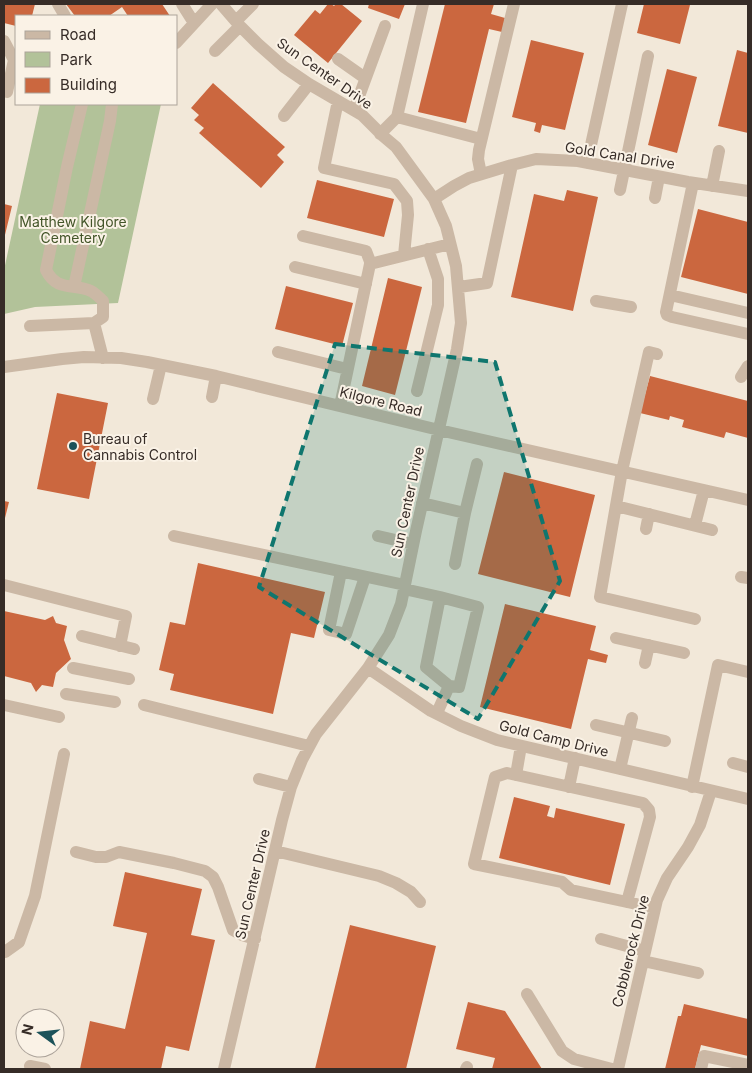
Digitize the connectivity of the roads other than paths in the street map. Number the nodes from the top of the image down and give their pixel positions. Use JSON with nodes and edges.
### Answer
{"nodes":[{"id":1,"x":58,"y":4,"type":"edge"},
{"id":2,"x":182,"y":4,"type":"edge"},
{"id":3,"x":212,"y":4,"type":"edge"},
{"id":4,"x":221,"y":4,"type":"edge"},
{"id":5,"x":253,"y":4,"type":"edge"},
{"id":6,"x":423,"y":4,"type":"edge"},
{"id":7,"x":514,"y":4,"type":"edge"},
{"id":8,"x":622,"y":4,"type":"edge"},
{"id":9,"x":64,"y":15,"type":"edge"},
{"id":10,"x":194,"y":23,"type":"junction"},
{"id":11,"x":238,"y":24,"type":"junction"},
{"id":12,"x":384,"y":26,"type":"dead end"},
{"id":13,"x":4,"y":41,"type":"edge"},
{"id":14,"x":178,"y":41,"type":"edge"},
{"id":15,"x":215,"y":51,"type":"dead end"},
{"id":16,"x":648,"y":56,"type":"dead end"},
{"id":17,"x":338,"y":59,"type":"dead end"},
{"id":18,"x":365,"y":78,"type":"junction"},
{"id":19,"x":309,"y":84,"type":"junction"},
{"id":20,"x":8,"y":92,"type":"dead end"},
{"id":21,"x":338,"y":100,"type":"junction"},
{"id":22,"x":82,"y":105,"type":"edge"},
{"id":23,"x":112,"y":105,"type":"edge"},
{"id":24,"x":354,"y":110,"type":"junction"},
{"id":25,"x":284,"y":116,"type":"dead end"},
{"id":26,"x":397,"y":117,"type":"junction"},
{"id":27,"x":380,"y":134,"type":"junction"},
{"id":28,"x":481,"y":139,"type":"junction"},
{"id":29,"x":719,"y":151,"type":"dead end"},
{"id":30,"x":587,"y":163,"type":"junction"},
{"id":31,"x":512,"y":164,"type":"junction"},
{"id":32,"x":624,"y":170,"type":"junction"},
{"id":33,"x":481,"y":174,"type":"junction"},
{"id":34,"x":659,"y":177,"type":"junction"},
{"id":35,"x":693,"y":183,"type":"junction"},
{"id":36,"x":712,"y":186,"type":"junction"},
{"id":37,"x":620,"y":190,"type":"dead end"},
{"id":38,"x":748,"y":191,"type":"edge"},
{"id":39,"x":434,"y":198,"type":"junction"},
{"id":40,"x":655,"y":198,"type":"dead end"},
{"id":41,"x":303,"y":236,"type":"dead end"},
{"id":42,"x":450,"y":244,"type":"junction"},
{"id":43,"x":428,"y":249,"type":"junction"},
{"id":44,"x":404,"y":255,"type":"junction"},
{"id":45,"x":371,"y":264,"type":"junction"},
{"id":46,"x":296,"y":267,"type":"dead end"},
{"id":47,"x":366,"y":284,"type":"junction"},
{"id":48,"x":74,"y":287,"type":"junction"},
{"id":49,"x":459,"y":287,"type":"junction"},
{"id":50,"x":670,"y":295,"type":"junction"},
{"id":51,"x":596,"y":301,"type":"dead end"},
{"id":52,"x":631,"y":308,"type":"dead end"},
{"id":53,"x":748,"y":313,"type":"edge"},
{"id":54,"x":94,"y":323,"type":"junction"},
{"id":55,"x":30,"y":326,"type":"dead end"},
{"id":56,"x":748,"y":334,"type":"edge"},
{"id":57,"x":278,"y":352,"type":"dead end"},
{"id":58,"x":658,"y":354,"type":"dead end"},
{"id":59,"x":103,"y":358,"type":"junction"},
{"id":60,"x":161,"y":365,"type":"junction"},
{"id":61,"x":748,"y":366,"type":"edge"},
{"id":62,"x":4,"y":367,"type":"edge"},
{"id":63,"x":348,"y":369,"type":"junction"},
{"id":64,"x":216,"y":376,"type":"junction"},
{"id":65,"x":741,"y":377,"type":"dead end"},
{"id":66,"x":417,"y":391,"type":"dead end"},
{"id":67,"x":212,"y":397,"type":"dead end"},
{"id":68,"x":153,"y":399,"type":"dead end"},
{"id":69,"x":340,"y":406,"type":"junction"},
{"id":70,"x":438,"y":430,"type":"junction"},
{"id":71,"x":477,"y":464,"type":"dead end"},
{"id":72,"x":622,"y":471,"type":"junction"},
{"id":73,"x":704,"y":490,"type":"junction"},
{"id":74,"x":748,"y":500,"type":"edge"},
{"id":75,"x":422,"y":503,"type":"junction"},
{"id":76,"x":616,"y":506,"type":"junction"},
{"id":77,"x":465,"y":513,"type":"junction"},
{"id":78,"x":649,"y":514,"type":"junction"},
{"id":79,"x":695,"y":525,"type":"junction"},
{"id":80,"x":646,"y":530,"type":"dead end"},
{"id":81,"x":712,"y":530,"type":"dead end"},
{"id":82,"x":174,"y":536,"type":"dead end"},
{"id":83,"x":378,"y":536,"type":"dead end"},
{"id":84,"x":413,"y":544,"type":"junction"},
{"id":85,"x":455,"y":564,"type":"dead end"},
{"id":86,"x":341,"y":572,"type":"junction"},
{"id":87,"x":365,"y":577,"type":"junction"},
{"id":88,"x":4,"y":585,"type":"edge"},
{"id":89,"x":405,"y":587,"type":"junction"},
{"id":90,"x":440,"y":597,"type":"junction"},
{"id":91,"x":695,"y":618,"type":"dead end"},
{"id":92,"x":82,"y":636,"type":"dead end"},
{"id":93,"x":616,"y":638,"type":"dead end"},
{"id":94,"x":649,"y":645,"type":"junction"},
{"id":95,"x":120,"y":646,"type":"junction"},
{"id":96,"x":134,"y":650,"type":"dead end"},
{"id":97,"x":684,"y":654,"type":"dead end"},
{"id":98,"x":645,"y":663,"type":"dead end"},
{"id":99,"x":73,"y":668,"type":"dead end"},
{"id":100,"x":368,"y":668,"type":"junction"},
{"id":101,"x":748,"y":672,"type":"edge"},
{"id":102,"x":129,"y":679,"type":"dead end"},
{"id":103,"x":450,"y":686,"type":"junction"},
{"id":104,"x":66,"y":694,"type":"dead end"},
{"id":105,"x":116,"y":702,"type":"dead end"},
{"id":106,"x":4,"y":704,"type":"edge"},
{"id":107,"x":144,"y":705,"type":"dead end"},
{"id":108,"x":436,"y":713,"type":"junction"},
{"id":109,"x":59,"y":717,"type":"dead end"},
{"id":110,"x":632,"y":718,"type":"dead end"},
{"id":111,"x":596,"y":725,"type":"dead end"},
{"id":112,"x":629,"y":732,"type":"junction"},
{"id":113,"x":665,"y":741,"type":"dead end"},
{"id":114,"x":309,"y":746,"type":"junction"},
{"id":115,"x":521,"y":746,"type":"junction"},
{"id":116,"x":64,"y":754,"type":"dead end"},
{"id":117,"x":575,"y":758,"type":"junction"},
{"id":118,"x":732,"y":763,"type":"dead end"},
{"id":119,"x":748,"y":767,"type":"edge"},
{"id":120,"x":620,"y":769,"type":"junction"},
{"id":121,"x":516,"y":775,"type":"junction"},
{"id":122,"x":259,"y":779,"type":"dead end"},
{"id":123,"x":569,"y":786,"type":"junction"},
{"id":124,"x":291,"y":787,"type":"junction"},
{"id":125,"x":692,"y":787,"type":"junction"},
{"id":126,"x":711,"y":791,"type":"junction"},
{"id":127,"x":748,"y":799,"type":"edge"},
{"id":128,"x":275,"y":851,"type":"junction"},
{"id":129,"x":76,"y":852,"type":"dead end"},
{"id":130,"x":420,"y":902,"type":"dead end"},
{"id":131,"x":627,"y":902,"type":"junction"},
{"id":132,"x":655,"y":908,"type":"junction"},
{"id":133,"x":255,"y":939,"type":"junction"},
{"id":134,"x":601,"y":939,"type":"dead end"},
{"id":135,"x":4,"y":952,"type":"edge"},
{"id":136,"x":644,"y":956,"type":"junction"},
{"id":137,"x":698,"y":972,"type":"dead end"},
{"id":138,"x":527,"y":994,"type":"dead end"},
{"id":139,"x":748,"y":1065,"type":"edge"},
{"id":140,"x":30,"y":1066,"type":"dead end"},
{"id":141,"x":45,"y":1069,"type":"edge"},
{"id":142,"x":224,"y":1069,"type":"edge"},
{"id":143,"x":612,"y":1069,"type":"edge"},
{"id":144,"x":618,"y":1069,"type":"edge"},
{"id":145,"x":701,"y":1069,"type":"edge"}],
"edges":[{"from":1,"to":9,"type":"street"},
{"from":2,"to":10,"type":"street"},
{"from":3,"to":10,"type":"street"},
{"from":4,"to":11,"type":"street","name":"Sun Center Drive"},
{"from":5,"to":11,"type":"street"},
{"from":6,"to":26,"type":"street"},
{"from":7,"to":28,"type":"street"},
{"from":8,"to":30,"type":"street"},
{"from":10,"to":14,"type":"street"},
{"from":11,"to":15,"type":"street"},
{"from":11,"to":19,"type":"street","name":"Sun Center Drive"},
{"from":12,"to":18,"type":"street"},
{"from":13,"to":20,"type":"street"},
{"from":16,"to":32,"type":"street"},
{"from":17,"to":18,"type":"street"},
{"from":18,"to":24,"type":"street"},
{"from":19,"to":21,"type":"street","name":"Sun Center Drive"},
{"from":19,"to":25,"type":"street"},
{"from":21,"to":24,"type":"street","name":"Sun Center Drive"},
{"from":21,"to":44,"type":"street"},
{"from":22,"to":48,"type":"street"},
{"from":23,"to":48,"type":"street"},
{"from":24,"to":27,"type":"street","name":"Sun Center Drive"},
{"from":26,"to":27,"type":"street"},
{"from":26,"to":28,"type":"street"},
{"from":27,"to":39,"type":"street","name":"Sun Center Drive"},
{"from":28,"to":33,"type":"street"},
{"from":29,"to":36,"type":"street"},
{"from":30,"to":31,"type":"street","name":"Gold Canal Drive"},
{"from":30,"to":32,"type":"street","name":"Gold Canal Drive"},
{"from":31,"to":33,"type":"street","name":"Gold Canal Drive"},
{"from":31,"to":49,"type":"street"},
{"from":32,"to":34,"type":"street","name":"Gold Canal Drive"},
{"from":32,"to":37,"type":"street"},
{"from":33,"to":39,"type":"street","name":"Gold Canal Drive"},
{"from":34,"to":35,"type":"street","name":"Gold Canal Drive"},
{"from":34,"to":40,"type":"street"},
{"from":35,"to":36,"type":"street","name":"Gold Canal Drive"},
{"from":35,"to":50,"type":"street"},
{"from":36,"to":38,"type":"street","name":"Gold Canal Drive"},
{"from":39,"to":42,"type":"street","name":"Sun Center Drive"},
{"from":41,"to":45,"type":"street"},
{"from":42,"to":43,"type":"street"},
{"from":42,"to":49,"type":"street","name":"Sun Center Drive"},
{"from":43,"to":44,"type":"street"},
{"from":43,"to":66,"type":"street"},
{"from":44,"to":45,"type":"street"},
{"from":45,"to":47,"type":"street"},
{"from":46,"to":47,"type":"street"},
{"from":47,"to":63,"type":"street"},
{"from":48,"to":54,"type":"street"},
{"from":49,"to":70,"type":"street","name":"Sun Center Drive"},
{"from":50,"to":53,"type":"street"},
{"from":50,"to":56,"type":"street"},
{"from":51,"to":52,"type":"street"},
{"from":54,"to":55,"type":"street"},
{"from":54,"to":59,"type":"street"},
{"from":57,"to":63,"type":"street"},
{"from":58,"to":72,"type":"street"},
{"from":59,"to":60,"type":"street","name":"Kilgore Road"},
{"from":59,"to":62,"type":"street","name":"Kilgore Road"},
{"from":60,"to":64,"type":"street","name":"Kilgore Road"},
{"from":60,"to":68,"type":"street"},
{"from":61,"to":65,"type":"street"},
{"from":63,"to":69,"type":"street"},
{"from":64,"to":67,"type":"street"},
{"from":64,"to":69,"type":"street","name":"Kilgore Road"},
{"from":69,"to":70,"type":"street","name":"Kilgore Road"},
{"from":70,"to":72,"type":"street","name":"Kilgore Road"},
{"from":70,"to":75,"type":"street","name":"Sun Center Drive"},
{"from":71,"to":77,"type":"street"},
{"from":72,"to":73,"type":"street","name":"Kilgore Road"},
{"from":72,"to":76,"type":"street"},
{"from":73,"to":74,"type":"street","name":"Kilgore Road"},
{"from":73,"to":79,"type":"street"},
{"from":75,"to":77,"type":"street"},
{"from":75,"to":84,"type":"street","name":"Sun Center Drive"},
{"from":76,"to":78,"type":"street"},
{"from":76,"to":91,"type":"street"},
{"from":77,"to":85,"type":"street"},
{"from":78,"to":79,"type":"street"},
{"from":78,"to":80,"type":"street"},
{"from":79,"to":81,"type":"street"},
{"from":82,"to":86,"type":"street"},
{"from":83,"to":84,"type":"street"},
{"from":84,"to":89,"type":"street","name":"Sun Center Drive"},
{"from":86,"to":87,"type":"street"},
{"from":86,"to":87,"type":"street"},
{"from":87,"to":89,"type":"street"},
{"from":88,"to":95,"type":"street"},
{"from":89,"to":90,"type":"street"},
{"from":89,"to":100,"type":"street","name":"Sun Center Drive"},
{"from":90,"to":103,"type":"street"},
{"from":90,"to":103,"type":"street"},
{"from":92,"to":95,"type":"street"},
{"from":93,"to":94,"type":"street"},
{"from":94,"to":97,"type":"street"},
{"from":94,"to":98,"type":"street"},
{"from":95,"to":96,"type":"street"},
{"from":99,"to":102,"type":"street"},
{"from":100,"to":108,"type":"street","name":"Gold Camp Drive"},
{"from":100,"to":114,"type":"street","name":"Sun Center Drive"},
{"from":101,"to":125,"type":"street"},
{"from":103,"to":108,"type":"street"},
{"from":104,"to":105,"type":"street"},
{"from":106,"to":109,"type":"street"},
{"from":107,"to":114,"type":"street"},
{"from":108,"to":115,"type":"street","name":"Gold Camp Drive"},
{"from":110,"to":112,"type":"street"},
{"from":111,"to":112,"type":"street"},
{"from":112,"to":113,"type":"street"},
{"from":112,"to":120,"type":"street"},
{"from":114,"to":124,"type":"street","name":"Sun Center Drive"},
{"from":115,"to":117,"type":"street","name":"Gold Camp Drive"},
{"from":115,"to":121,"type":"street"},
{"from":116,"to":135,"type":"street"},
{"from":117,"to":120,"type":"street","name":"Gold Camp Drive"},
{"from":117,"to":123,"type":"street"},
{"from":118,"to":119,"type":"street"},
{"from":120,"to":125,"type":"street","name":"Gold Camp Drive"},
{"from":121,"to":123,"type":"street"},
{"from":121,"to":131,"type":"street"},
{"from":122,"to":124,"type":"street"},
{"from":123,"to":131,"type":"street"},
{"from":124,"to":128,"type":"street","name":"Sun Center Drive"},
{"from":125,"to":126,"type":"street","name":"Gold Camp Drive"},
{"from":126,"to":127,"type":"street","name":"Gold Camp Drive"},
{"from":126,"to":132,"type":"street","name":"Cobblerock Drive"},
{"from":128,"to":130,"type":"street"},
{"from":128,"to":133,"type":"street","name":"Sun Center Drive"},
{"from":129,"to":133,"type":"street"},
{"from":131,"to":132,"type":"street"},
{"from":132,"to":136,"type":"street","name":"Cobblerock Drive"},
{"from":133,"to":142,"type":"street","name":"Sun Center Drive"},
{"from":134,"to":136,"type":"street"},
{"from":136,"to":137,"type":"street"},
{"from":136,"to":144,"type":"street","name":"Cobblerock Drive"},
{"from":138,"to":143,"type":"street"},
{"from":139,"to":145,"type":"street"},
{"from":140,"to":141,"type":"street"}]}
